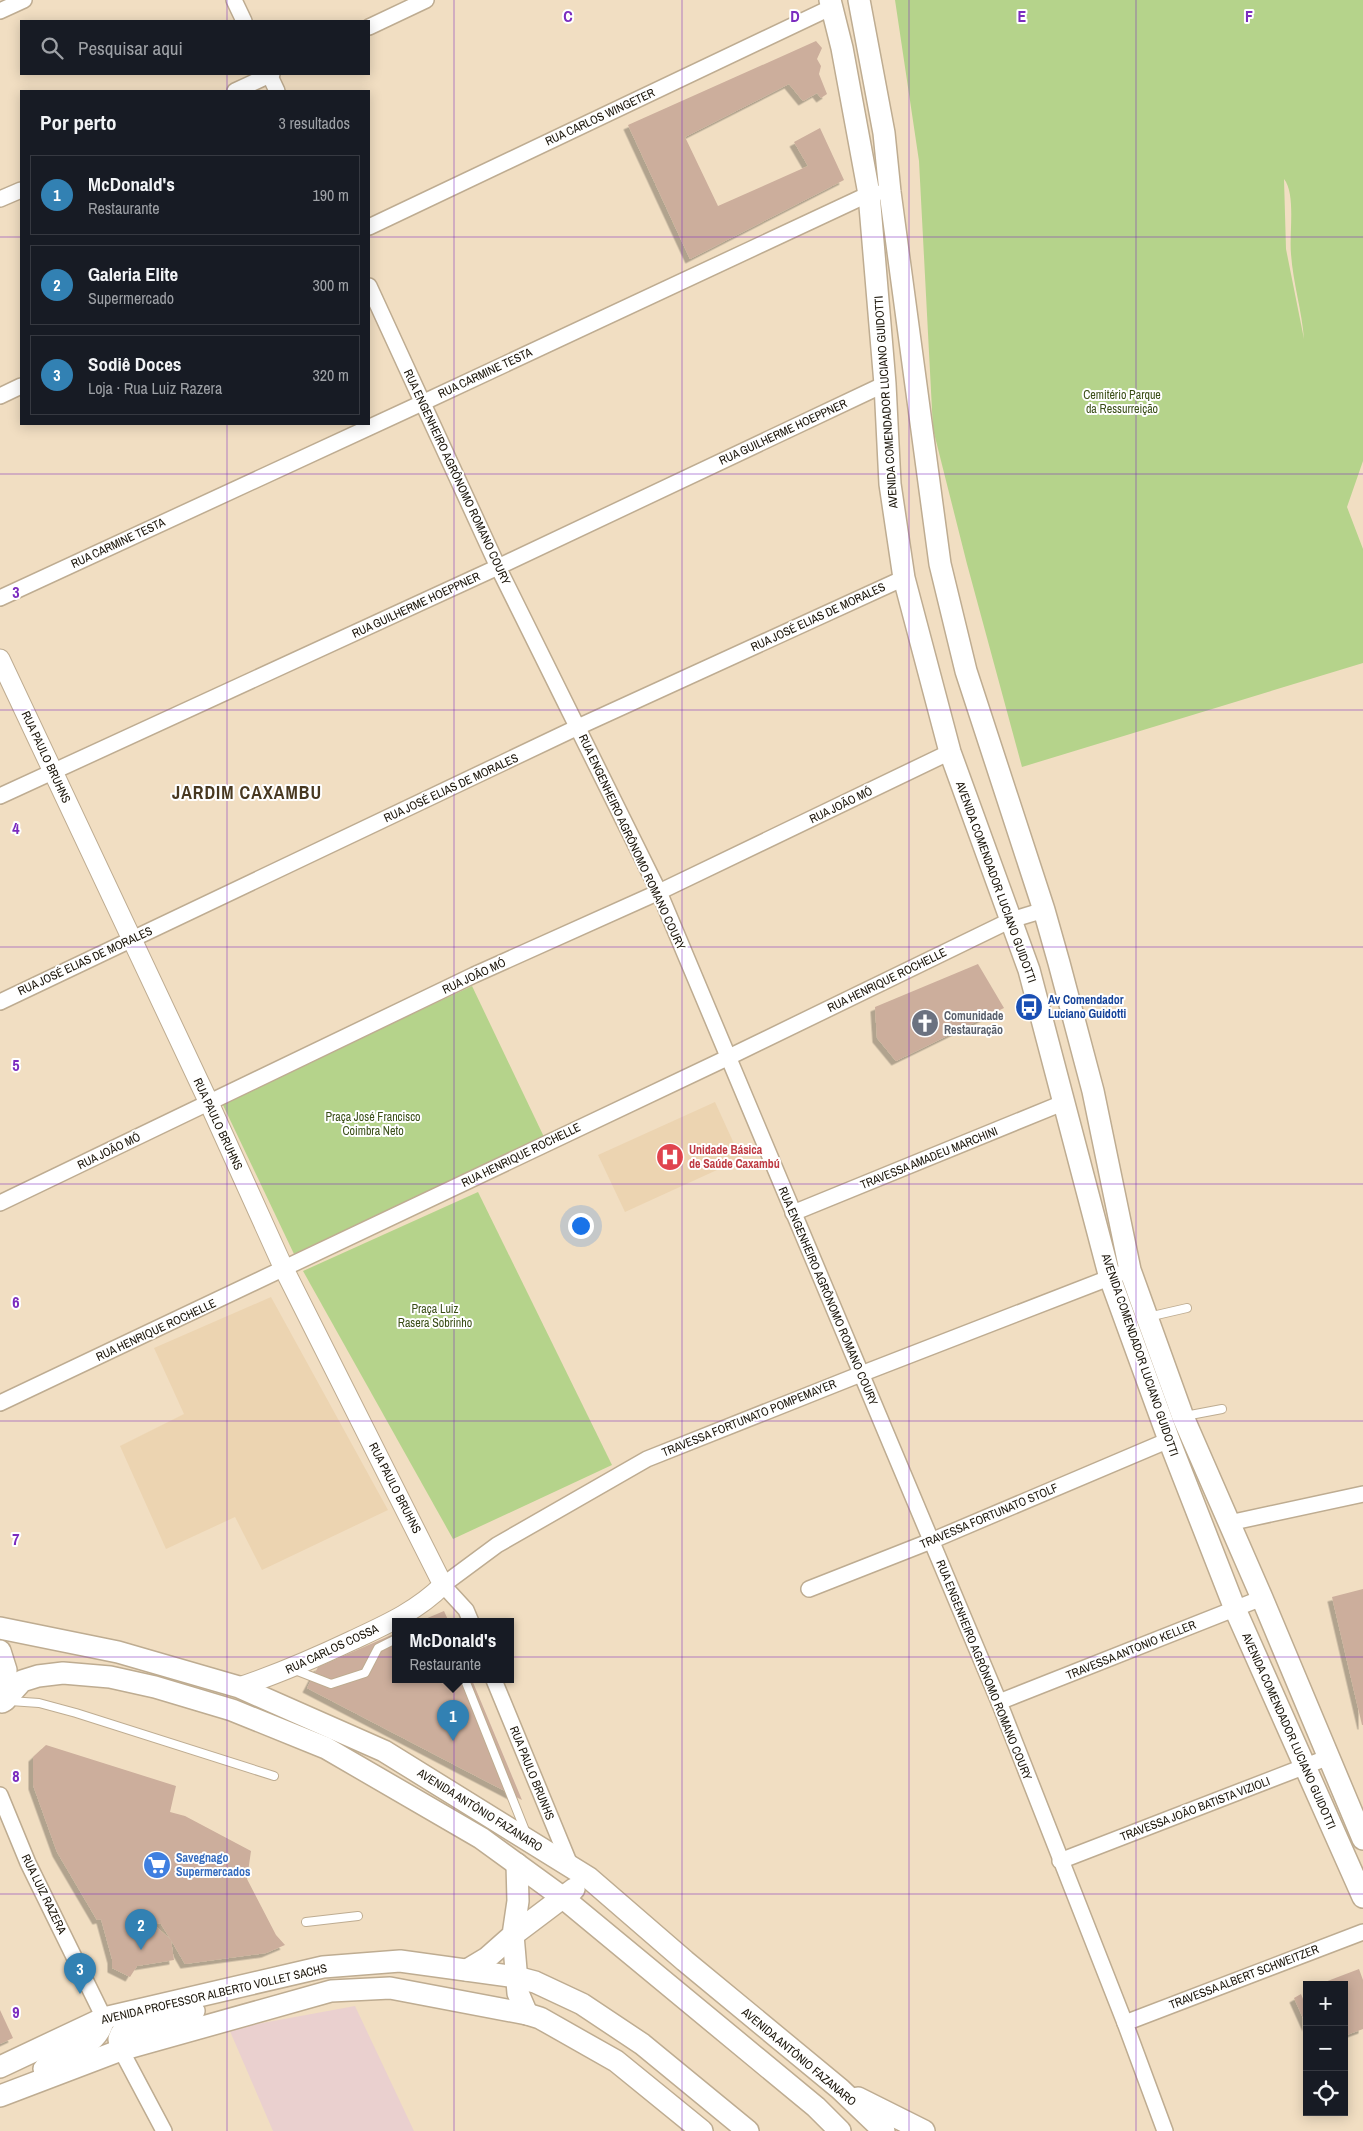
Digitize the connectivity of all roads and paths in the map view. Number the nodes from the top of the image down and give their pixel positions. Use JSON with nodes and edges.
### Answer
{"nodes":[{"id":1,"x":24,"y":0,"type":"edge"},
{"id":2,"x":234,"y":0,"type":"edge"},
{"id":3,"x":426,"y":0,"type":"edge"},
{"id":4,"x":860,"y":0,"type":"edge"},
{"id":5,"x":831,"y":3,"type":"edge"},
{"id":6,"x":0,"y":11,"type":"edge"},
{"id":7,"x":244,"y":20,"type":"edge"},
{"id":8,"x":370,"y":27,"type":"edge"},
{"id":9,"x":268,"y":75,"type":"edge"},
{"id":10,"x":270,"y":75,"type":"edge"},
{"id":11,"x":237,"y":90,"type":"edge"},
{"id":12,"x":277,"y":90,"type":"edge"},
{"id":13,"x":20,"y":190,"type":"edge"},
{"id":14,"x":890,"y":192,"type":"junction"},
{"id":15,"x":869,"y":194,"type":"junction"},
{"id":16,"x":0,"y":200,"type":"edge"},
{"id":17,"x":370,"y":227,"type":"edge"},
{"id":18,"x":370,"y":288,"type":"edge"},
{"id":19,"x":885,"y":384,"type":"junction"},
{"id":20,"x":20,"y":386,"type":"edge"},
{"id":21,"x":0,"y":396,"type":"edge"},
{"id":22,"x":422,"y":403,"type":"junction"},
{"id":23,"x":498,"y":567,"type":"junction"},
{"id":24,"x":904,"y":578,"type":"junction"},
{"id":25,"x":0,"y":598,"type":"edge"},
{"id":26,"x":0,"y":659,"type":"edge"},
{"id":27,"x":578,"y":727,"type":"junction"},
{"id":28,"x":950,"y":752,"type":"junction"},
{"id":29,"x":52,"y":771,"type":"junction"},
{"id":30,"x":0,"y":796,"type":"edge"},
{"id":31,"x":659,"y":892,"type":"junction"},
{"id":32,"x":1044,"y":910,"type":"junction"},
{"id":33,"x":1011,"y":920,"type":"junction"},
{"id":34,"x":132,"y":939,"type":"junction"},
{"id":35,"x":0,"y":1002,"type":"edge"},
{"id":36,"x":729,"y":1057,"type":"junction"},
{"id":37,"x":209,"y":1102,"type":"junction"},
{"id":38,"x":1065,"y":1102,"type":"junction"},
{"id":39,"x":0,"y":1203,"type":"edge"},
{"id":40,"x":793,"y":1213,"type":"junction"},
{"id":41,"x":284,"y":1269,"type":"junction"},
{"id":42,"x":1130,"y":1270,"type":"junction"},
{"id":43,"x":1110,"y":1278,"type":"junction"},
{"id":44,"x":1187,"y":1308,"type":"dead end"},
{"id":45,"x":1147,"y":1317,"type":"junction"},
{"id":46,"x":861,"y":1374,"type":"junction"},
{"id":47,"x":0,"y":1403,"type":"edge"},
{"id":48,"x":1222,"y":1409,"type":"dead end"},
{"id":49,"x":1183,"y":1416,"type":"junction"},
{"id":50,"x":1169,"y":1440,"type":"junction"},
{"id":51,"x":1363,"y":1494,"type":"edge"},
{"id":52,"x":1229,"y":1522,"type":"junction"},
{"id":53,"x":931,"y":1541,"type":"junction"},
{"id":54,"x":443,"y":1585,"type":"junction"},
{"id":55,"x":808,"y":1589,"type":"dead end"},
{"id":56,"x":1262,"y":1598,"type":"junction"},
{"id":57,"x":1235,"y":1609,"type":"junction"},
{"id":58,"x":401,"y":1618,"type":"edge"},
{"id":59,"x":469,"y":1618,"type":"edge"},
{"id":60,"x":392,"y":1622,"type":"edge"},
{"id":61,"x":0,"y":1628,"type":"edge"},
{"id":62,"x":392,"y":1641,"type":"edge"},
{"id":63,"x":0,"y":1651,"type":"edge"},
{"id":64,"x":291,"y":1668,"type":"junction"},
{"id":65,"x":466,"y":1683,"type":"edge"},
{"id":66,"x":495,"y":1683,"type":"edge"},
{"id":67,"x":239,"y":1687,"type":"junction"},
{"id":68,"x":2,"y":1702,"type":"edge"},
{"id":69,"x":999,"y":1702,"type":"junction"},
{"id":70,"x":1329,"y":1758,"type":"junction"},
{"id":71,"x":1306,"y":1766,"type":"junction"},
{"id":72,"x":274,"y":1776,"type":"dead end"},
{"id":73,"x":0,"y":1795,"type":"edge"},
{"id":74,"x":1363,"y":1839,"type":"edge"},
{"id":75,"x":530,"y":1842,"type":"junction"},
{"id":76,"x":1060,"y":1861,"type":"junction"},
{"id":77,"x":517,"y":1864,"type":"junction"},
{"id":78,"x":570,"y":1867,"type":"junction"},
{"id":79,"x":589,"y":1878,"type":"junction"},
{"id":80,"x":562,"y":1897,"type":"junction"},
{"id":81,"x":1363,"y":1897,"type":"edge"},
{"id":82,"x":358,"y":1916,"type":"dead end"},
{"id":83,"x":306,"y":1922,"type":"dead end"},
{"id":84,"x":1363,"y":1932,"type":"edge"},
{"id":85,"x":513,"y":1935,"type":"junction"},
{"id":86,"x":467,"y":1970,"type":"junction"},
{"id":87,"x":516,"y":1977,"type":"junction"},
{"id":88,"x":251,"y":1984,"type":"junction"},
{"id":89,"x":527,"y":2014,"type":"junction"},
{"id":90,"x":104,"y":2018,"type":"junction"},
{"id":91,"x":1125,"y":2023,"type":"junction"},
{"id":92,"x":642,"y":2044,"type":"junction"},
{"id":93,"x":121,"y":2050,"type":"junction"},
{"id":94,"x":616,"y":2061,"type":"junction"},
{"id":95,"x":0,"y":2067,"type":"edge"},
{"id":96,"x":24,"y":2086,"type":"junction"},
{"id":97,"x":840,"y":2089,"type":"junction"},
{"id":98,"x":0,"y":2096,"type":"edge"},
{"id":99,"x":164,"y":2131,"type":"edge"},
{"id":100,"x":702,"y":2131,"type":"edge"},
{"id":101,"x":748,"y":2131,"type":"edge"},
{"id":102,"x":840,"y":2131,"type":"edge"},
{"id":103,"x":884,"y":2131,"type":"edge"},
{"id":104,"x":924,"y":2131,"type":"edge"},
{"id":105,"x":1165,"y":2131,"type":"edge"}],
"edges":[{"from":1,"to":6,"type":"street"},
{"from":2,"to":7,"type":"street"},
{"from":3,"to":8,"type":"street"},
{"from":4,"to":14,"type":"main road","name":"AVENIDA COMENDADOR LUCIANO GUIDOTTI"},
{"from":5,"to":15,"type":"main road","name":"AVENIDA COMENDADOR LUCIANO GUIDOTTI"},
{"from":5,"to":17,"type":"street","name":"RUA CARLOS WINGETER"},
{"from":9,"to":11,"type":"street"},
{"from":10,"to":12,"type":"street"},
{"from":13,"to":16,"type":"street"},
{"from":14,"to":15,"type":"street","name":"RUA CARMINE TESTA"},
{"from":14,"to":32,"type":"main road","name":"AVENIDA COMENDADOR LUCIANO GUIDOTTI"},
{"from":15,"to":19,"type":"main road","name":"AVENIDA COMENDADOR LUCIANO GUIDOTTI"},
{"from":15,"to":22,"type":"street","name":"RUA CARMINE TESTA"},
{"from":18,"to":22,"type":"street","name":"RUA ENGENHEIRO AGRÔNOMO ROMANO COURY"},
{"from":19,"to":23,"type":"street","name":"RUA GUILHERME HOEPPNER"},
{"from":19,"to":24,"type":"main road","name":"AVENIDA COMENDADOR LUCIANO GUIDOTTI"},
{"from":20,"to":21,"type":"street"},
{"from":22,"to":23,"type":"street","name":"RUA ENGENHEIRO AGRÔNOMO ROMANO COURY"},
{"from":22,"to":25,"type":"street","name":"RUA CARMINE TESTA"},
{"from":23,"to":27,"type":"street","name":"RUA ENGENHEIRO AGRÔNOMO ROMANO COURY"},
{"from":23,"to":29,"type":"street","name":"RUA GUILHERME HOEPPNER"},
{"from":24,"to":27,"type":"street","name":"RUA JOSÉ ELIAS DE MORALES"},
{"from":24,"to":28,"type":"main road","name":"AVENIDA COMENDADOR LUCIANO GUIDOTTI"},
{"from":26,"to":29,"type":"street","name":"RUA PAULO BRUHNS"},
{"from":27,"to":31,"type":"street","name":"RUA ENGENHEIRO AGRÔNOMO ROMANO COURY"},
{"from":27,"to":34,"type":"street","name":"RUA JOSÉ ELIAS DE MORALES"},
{"from":28,"to":31,"type":"street","name":"RUA JOÃO MÓ"},
{"from":28,"to":33,"type":"main road","name":"AVENIDA COMENDADOR LUCIANO GUIDOTTI"},
{"from":29,"to":30,"type":"street","name":"RUA GUILHERME HOEPPNER"},
{"from":29,"to":34,"type":"street","name":"RUA PAULO BRUHNS"},
{"from":31,"to":36,"type":"street","name":"RUA ENGENHEIRO AGRÔNOMO ROMANO COURY"},
{"from":31,"to":37,"type":"street","name":"RUA JOÃO MÓ"},
{"from":32,"to":33,"type":"street","name":"RUA HENRIQUE ROCHELLE"},
{"from":32,"to":42,"type":"main road","name":"AVENIDA COMENDADOR LUCIANO GUIDOTTI"},
{"from":33,"to":36,"type":"street","name":"RUA HENRIQUE ROCHELLE"},
{"from":33,"to":38,"type":"main road","name":"AVENIDA COMENDADOR LUCIANO GUIDOTTI"},
{"from":34,"to":35,"type":"street","name":"RUA JOSÉ ELIAS DE MORALES"},
{"from":34,"to":37,"type":"street","name":"RUA PAULO BRUHNS"},
{"from":36,"to":40,"type":"street","name":"RUA ENGENHEIRO AGRÔNOMO ROMANO COURY"},
{"from":36,"to":41,"type":"street","name":"RUA HENRIQUE ROCHELLE"},
{"from":37,"to":39,"type":"street","name":"RUA JOÃO MÓ"},
{"from":37,"to":41,"type":"street","name":"RUA PAULO BRUHNS"},
{"from":38,"to":40,"type":"street","name":"TRAVESSA AMADEU MARCHINI"},
{"from":38,"to":43,"type":"main road","name":"AVENIDA COMENDADOR LUCIANO GUIDOTTI"},
{"from":40,"to":46,"type":"street","name":"RUA ENGENHEIRO AGRÔNOMO ROMANO COURY"},
{"from":41,"to":47,"type":"street","name":"RUA HENRIQUE ROCHELLE"},
{"from":41,"to":54,"type":"street","name":"RUA PAULO BRUHNS"},
{"from":42,"to":43,"type":"street","name":"TRAVESSA FORTUNATO POMPEMAYER"},
{"from":42,"to":45,"type":"main road","name":"AVENIDA COMENDADOR LUCIANO GUIDOTTI"},
{"from":43,"to":46,"type":"street","name":"TRAVESSA FORTUNATO POMPEMAYER"},
{"from":43,"to":50,"type":"main road","name":"AVENIDA COMENDADOR LUCIANO GUIDOTTI"},
{"from":44,"to":45,"type":"lane"},
{"from":45,"to":49,"type":"main road","name":"AVENIDA COMENDADOR LUCIANO GUIDOTTI"},
{"from":46,"to":53,"type":"street","name":"RUA ENGENHEIRO AGRÔNOMO ROMANO COURY"},
{"from":46,"to":54,"type":"street","name":"TRAVESSA FORTUNATO POMPEMAYER"},
{"from":48,"to":49,"type":"lane"},
{"from":49,"to":52,"type":"main road","name":"AVENIDA COMENDADOR LUCIANO GUIDOTTI"},
{"from":50,"to":53,"type":"street","name":"TRAVESSA FORTUNATO STOLF"},
{"from":50,"to":57,"type":"main road","name":"AVENIDA COMENDADOR LUCIANO GUIDOTTI"},
{"from":51,"to":52,"type":"street"},
{"from":52,"to":56,"type":"main road","name":"AVENIDA COMENDADOR LUCIANO GUIDOTTI"},
{"from":53,"to":55,"type":"street","name":"TRAVESSA FORTUNATO STOLF"},
{"from":53,"to":69,"type":"street","name":"RUA ENGENHEIRO AGRÔNOMO ROMANO COURY"},
{"from":54,"to":58,"type":"street","name":"RUA CARLOS COSSA"},
{"from":54,"to":59,"type":"street"},
{"from":56,"to":57,"type":"street","name":"TRAVESSA ANTONIO KELLER"},
{"from":56,"to":70,"type":"main road","name":"AVENIDA COMENDADOR LUCIANO GUIDOTTI"},
{"from":57,"to":69,"type":"street","name":"TRAVESSA ANTONIO KELLER"},
{"from":57,"to":71,"type":"main road","name":"AVENIDA COMENDADOR LUCIANO GUIDOTTI"},
{"from":60,"to":64,"type":"street","name":"RUA CARLOS COSSA"},
{"from":61,"to":67,"type":"main road","name":"AVENIDA ANTÔNIO FAZANARO"},
{"from":62,"to":64,"type":"lane"},
{"from":63,"to":68,"type":"main road"},
{"from":64,"to":67,"type":"street","name":"RUA CARLOS COSSA"},
{"from":65,"to":75,"type":"lane"},
{"from":66,"to":78,"type":"street","name":"RUA PAULO BRUNHS"},
{"from":67,"to":75,"type":"main road","name":"AVENIDA ANTÔNIO FAZANARO"},
{"from":68,"to":72,"type":"lane"},
{"from":68,"to":77,"type":"main road","name":"AVENIDA ANTÔNIO FAZANARO"},
{"from":69,"to":76,"type":"street","name":"RUA ENGENHEIRO AGRÔNOMO ROMANO COURY"},
{"from":70,"to":71,"type":"street","name":"TRAVESSA JOÃO BATISTA VIZIOLI"},
{"from":70,"to":74,"type":"main road","name":"AVENIDA COMENDADOR LUCIANO GUIDOTTI"},
{"from":71,"to":76,"type":"street","name":"TRAVESSA JOÃO BATISTA VIZIOLI"},
{"from":71,"to":81,"type":"main road","name":"AVENIDA COMENDADOR LUCIANO GUIDOTTI"},
{"from":73,"to":90,"type":"street","name":"RUA LUIZ RAZERA"},
{"from":75,"to":78,"type":"main road","name":"AVENIDA ANTÔNIO FAZANARO"},
{"from":76,"to":91,"type":"street","name":"RUA ENGENHEIRO AGRÔNOMO ROMANO COURY"},
{"from":77,"to":80,"type":"main road","name":"AVENIDA ANTÔNIO FAZANARO"},
{"from":77,"to":85,"type":"main road"},
{"from":78,"to":79,"type":"main road","name":"AVENIDA ANTÔNIO FAZANARO"},
{"from":79,"to":80,"type":"main road"},
{"from":79,"to":97,"type":"main road","name":"AVENIDA ANTÔNIO FAZANARO"},
{"from":80,"to":85,"type":"main road"},
{"from":80,"to":102,"type":"main road","name":"AVENIDA ANTÔNIO FAZANARO"},
{"from":82,"to":83,"type":"lane"},
{"from":84,"to":91,"type":"street","name":"TRAVESSA ALBERT SCHWEITZER"},
{"from":85,"to":86,"type":"main road"},
{"from":85,"to":87,"type":"main road"},
{"from":86,"to":87,"type":"main road","name":"AVENIDA PROFESSOR ALBERTO VOLLET SACHS"},
{"from":86,"to":88,"type":"main road","name":"AVENIDA PROFESSOR ALBERTO VOLLET SACHS"},
{"from":87,"to":89,"type":"main road"},
{"from":87,"to":92,"type":"main road","name":"AVENIDA PROFESSOR ALBERTO VOLLET SACHS"},
{"from":88,"to":90,"type":"main road","name":"AVENIDA PROFESSOR ALBERTO VOLLET SACHS"},
{"from":88,"to":93,"type":"main road"},
{"from":89,"to":93,"type":"main road","name":"AVENIDA PROFESSOR ALBERTO VOLLET SACHS"},
{"from":89,"to":94,"type":"main road","name":"AVENIDA PROFESSOR ALBERTO VOLLET SACHS"},
{"from":90,"to":95,"type":"main road","name":"AVENIDA PROFESSOR ALBERTO VOLLET SACHS"},
{"from":90,"to":96,"type":"main road"},
{"from":91,"to":105,"type":"street","name":"RUA ENGENHEIRO AGRÔNOMO ROMANO COURY"},
{"from":92,"to":94,"type":"main road"},
{"from":92,"to":101,"type":"main road","name":"AVENIDA PROFESSOR ALBERTO VOLLET SACHS"},
{"from":93,"to":96,"type":"main road","name":"AVENIDA PROFESSOR ALBERTO VOLLET SACHS"},
{"from":93,"to":99,"type":"street"},
{"from":94,"to":100,"type":"main road","name":"AVENIDA PROFESSOR ALBERTO VOLLET SACHS"},
{"from":96,"to":98,"type":"main road","name":"AVENIDA PROFESSOR ALBERTO VOLLET SACHS"},
{"from":97,"to":103,"type":"main road","name":"AVENIDA ANTÔNIO FAZANARO"},
{"from":97,"to":104,"type":"main road"}]}
